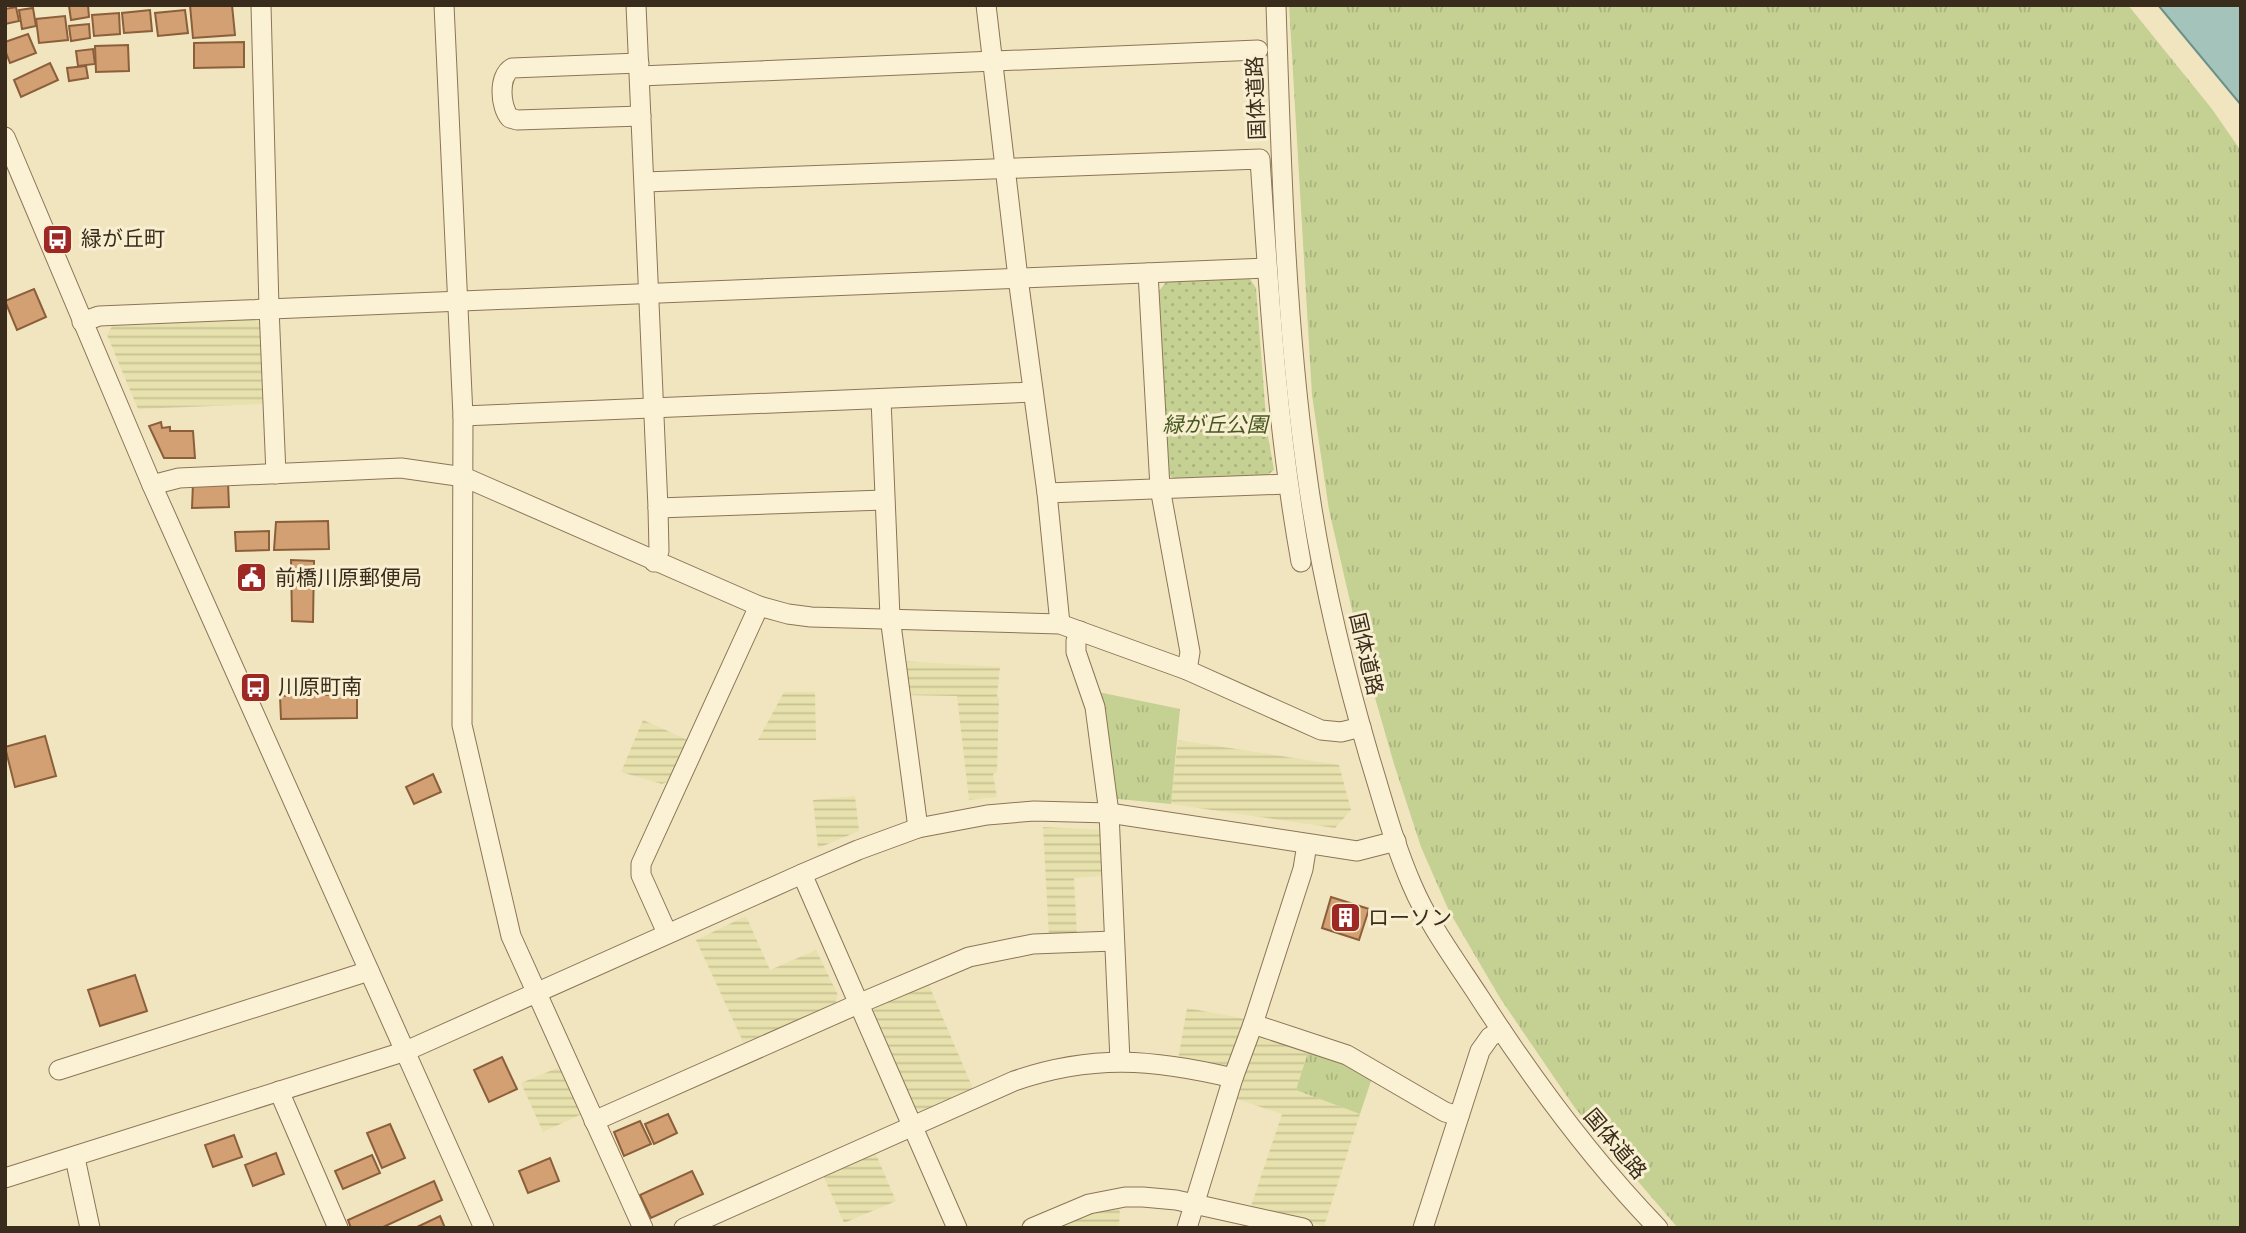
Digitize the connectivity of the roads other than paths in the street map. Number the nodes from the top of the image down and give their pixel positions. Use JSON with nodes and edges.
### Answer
{"nodes":[{"id":1,"x":261,"y":5,"type":"edge"},
{"id":2,"x":444,"y":5,"type":"edge"},
{"id":3,"x":636,"y":5,"type":"edge"},
{"id":4,"x":986,"y":5,"type":"edge"},
{"id":5,"x":1276,"y":5,"type":"edge"},
{"id":6,"x":1258,"y":50,"type":"dead end"},
{"id":7,"x":992,"y":62,"type":"junction"},
{"id":8,"x":640,"y":70,"type":"junction"},
{"id":9,"x":641,"y":116,"type":"junction"},
{"id":10,"x":5,"y":137,"type":"edge"},
{"id":11,"x":1006,"y":169,"type":"junction"},
{"id":12,"x":645,"y":182,"type":"junction"},
{"id":13,"x":1267,"y":268,"type":"junction"},
{"id":14,"x":1148,"y":273,"type":"junction"},
{"id":15,"x":1018,"y":278,"type":"junction"},
{"id":16,"x":649,"y":292,"type":"junction"},
{"id":17,"x":457,"y":300,"type":"junction"},
{"id":18,"x":269,"y":308,"type":"junction"},
{"id":19,"x":82,"y":322,"type":"junction"},
{"id":20,"x":1033,"y":392,"type":"junction"},
{"id":21,"x":881,"y":399,"type":"junction"},
{"id":22,"x":653,"y":408,"type":"junction"},
{"id":23,"x":463,"y":416,"type":"junction"},
{"id":24,"x":276,"y":474,"type":"junction"},
{"id":25,"x":464,"y":477,"type":"junction"},
{"id":26,"x":1287,"y":484,"type":"junction"},
{"id":27,"x":152,"y":485,"type":"junction"},
{"id":28,"x":1160,"y":488,"type":"junction"},
{"id":29,"x":1047,"y":493,"type":"junction"},
{"id":30,"x":884,"y":500,"type":"junction"},
{"id":31,"x":658,"y":508,"type":"junction"},
{"id":32,"x":654,"y":562,"type":"junction"},
{"id":33,"x":1301,"y":562,"type":"dead end"},
{"id":34,"x":759,"y":607,"type":"junction"},
{"id":35,"x":890,"y":617,"type":"junction"},
{"id":36,"x":1060,"y":624,"type":"junction"},
{"id":37,"x":1080,"y":631,"type":"junction"},
{"id":38,"x":1187,"y":670,"type":"junction"},
{"id":39,"x":1361,"y":727,"type":"junction"},
{"id":40,"x":1109,"y":813,"type":"junction"},
{"id":41,"x":918,"y":828,"type":"junction"},
{"id":42,"x":1395,"y":841,"type":"junction"},
{"id":43,"x":1307,"y":844,"type":"junction"},
{"id":44,"x":802,"y":874,"type":"junction"},
{"id":45,"x":667,"y":933,"type":"junction"},
{"id":46,"x":1114,"y":941,"type":"junction"},
{"id":47,"x":369,"y":971,"type":"junction"},
{"id":48,"x":536,"y":992,"type":"junction"},
{"id":49,"x":858,"y":1004,"type":"junction"},
{"id":50,"x":1254,"y":1024,"type":"junction"},
{"id":51,"x":1500,"y":1030,"type":"junction"},
{"id":52,"x":406,"y":1051,"type":"junction"},
{"id":53,"x":1121,"y":1060,"type":"junction"},
{"id":54,"x":59,"y":1070,"type":"dead end"},
{"id":55,"x":1233,"y":1078,"type":"junction"},
{"id":56,"x":279,"y":1091,"type":"junction"},
{"id":57,"x":1459,"y":1116,"type":"junction"},
{"id":58,"x":594,"y":1121,"type":"junction"},
{"id":59,"x":913,"y":1126,"type":"junction"},
{"id":60,"x":75,"y":1158,"type":"junction"},
{"id":61,"x":5,"y":1178,"type":"edge"},
{"id":62,"x":1195,"y":1203,"type":"junction"},
{"id":63,"x":332,"y":1226,"type":"edge"},
{"id":64,"x":1294,"y":1227,"type":"edge"},
{"id":65,"x":90,"y":1228,"type":"edge"},
{"id":66,"x":484,"y":1228,"type":"edge"},
{"id":67,"x":643,"y":1228,"type":"edge"},
{"id":68,"x":684,"y":1228,"type":"edge"},
{"id":69,"x":957,"y":1228,"type":"edge"},
{"id":70,"x":1032,"y":1228,"type":"edge"},
{"id":71,"x":1187,"y":1228,"type":"edge"},
{"id":72,"x":1423,"y":1228,"type":"edge"},
{"id":73,"x":1658,"y":1228,"type":"edge"}],
"edges":[{"from":1,"to":18,"type":"street"},
{"from":2,"to":17,"type":"street"},
{"from":3,"to":8,"type":"street"},
{"from":4,"to":7,"type":"street"},
{"from":5,"to":39,"type":"street","name":"国体道路"},
{"from":6,"to":7,"type":"street"},
{"from":7,"to":8,"type":"street"},
{"from":7,"to":11,"type":"street"},
{"from":8,"to":9,"type":"street"},
{"from":8,"to":9,"type":"street"},
{"from":9,"to":12,"type":"street"},
{"from":10,"to":19,"type":"street"},
{"from":11,"to":12,"type":"street"},
{"from":11,"to":13,"type":"street"},
{"from":11,"to":15,"type":"street"},
{"from":12,"to":16,"type":"street"},
{"from":13,"to":14,"type":"street"},
{"from":13,"to":26,"type":"street"},
{"from":14,"to":15,"type":"street"},
{"from":14,"to":28,"type":"street"},
{"from":15,"to":16,"type":"street"},
{"from":15,"to":20,"type":"street"},
{"from":16,"to":17,"type":"street"},
{"from":16,"to":22,"type":"street"},
{"from":17,"to":18,"type":"street"},
{"from":17,"to":23,"type":"street"},
{"from":18,"to":19,"type":"street"},
{"from":18,"to":24,"type":"street"},
{"from":19,"to":27,"type":"street"},
{"from":20,"to":21,"type":"street"},
{"from":20,"to":29,"type":"street"},
{"from":21,"to":22,"type":"street"},
{"from":21,"to":30,"type":"street"},
{"from":22,"to":23,"type":"street"},
{"from":22,"to":31,"type":"street"},
{"from":23,"to":25,"type":"street"},
{"from":24,"to":25,"type":"street"},
{"from":24,"to":27,"type":"street"},
{"from":25,"to":32,"type":"street"},
{"from":25,"to":48,"type":"street"},
{"from":26,"to":28,"type":"street"},
{"from":26,"to":33,"type":"street"},
{"from":27,"to":47,"type":"street"},
{"from":28,"to":29,"type":"street"},
{"from":28,"to":38,"type":"street"},
{"from":29,"to":36,"type":"street"},
{"from":30,"to":31,"type":"street"},
{"from":30,"to":35,"type":"street"},
{"from":31,"to":32,"type":"street"},
{"from":32,"to":34,"type":"street"},
{"from":34,"to":35,"type":"street"},
{"from":34,"to":45,"type":"street"},
{"from":35,"to":36,"type":"street"},
{"from":35,"to":41,"type":"street"},
{"from":36,"to":37,"type":"street"},
{"from":37,"to":38,"type":"street"},
{"from":37,"to":40,"type":"street"},
{"from":38,"to":39,"type":"street"},
{"from":39,"to":42,"type":"street","name":"国体道路"},
{"from":40,"to":41,"type":"street"},
{"from":40,"to":43,"type":"street"},
{"from":40,"to":46,"type":"street"},
{"from":41,"to":44,"type":"street"},
{"from":42,"to":43,"type":"street"},
{"from":42,"to":51,"type":"street","name":"国体道路"},
{"from":43,"to":50,"type":"street"},
{"from":44,"to":45,"type":"street"},
{"from":44,"to":49,"type":"street"},
{"from":45,"to":48,"type":"street"},
{"from":46,"to":49,"type":"street"},
{"from":46,"to":53,"type":"street"},
{"from":47,"to":52,"type":"street"},
{"from":47,"to":54,"type":"street"},
{"from":48,"to":52,"type":"street"},
{"from":48,"to":58,"type":"street"},
{"from":49,"to":58,"type":"street"},
{"from":49,"to":59,"type":"street"},
{"from":50,"to":55,"type":"street"},
{"from":50,"to":57,"type":"street"},
{"from":51,"to":57,"type":"street"},
{"from":51,"to":73,"type":"street","name":"国体道路"},
{"from":52,"to":56,"type":"street"},
{"from":52,"to":66,"type":"street"},
{"from":53,"to":55,"type":"street"},
{"from":53,"to":59,"type":"street"},
{"from":55,"to":62,"type":"street"},
{"from":56,"to":60,"type":"street"},
{"from":56,"to":63,"type":"street"},
{"from":57,"to":72,"type":"street"},
{"from":58,"to":67,"type":"street"},
{"from":59,"to":68,"type":"street"},
{"from":59,"to":69,"type":"street"},
{"from":60,"to":61,"type":"street"},
{"from":60,"to":65,"type":"street"},
{"from":62,"to":64,"type":"street"},
{"from":62,"to":70,"type":"street"},
{"from":62,"to":71,"type":"street"}]}
